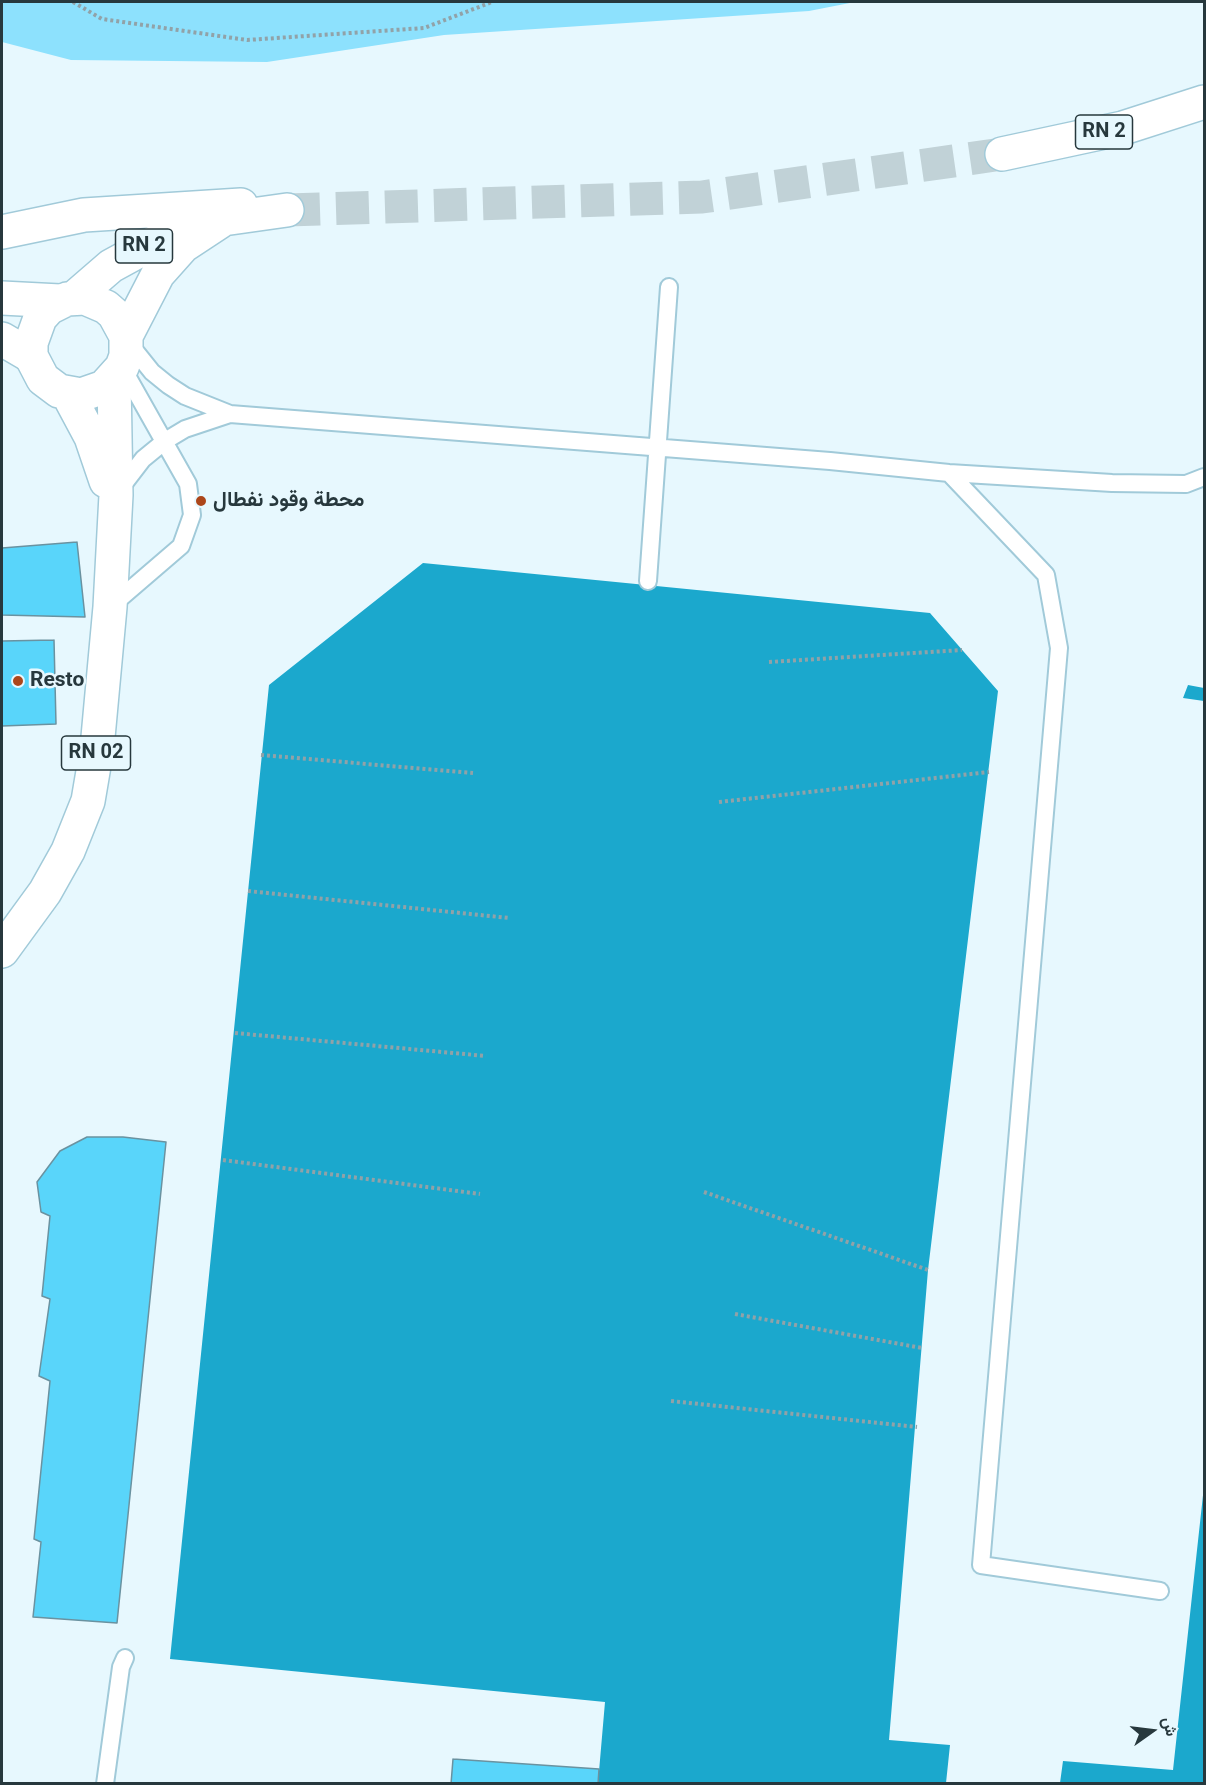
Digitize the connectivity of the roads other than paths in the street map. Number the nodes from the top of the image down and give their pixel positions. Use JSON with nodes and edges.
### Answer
{"nodes":[{"id":1,"x":1204,"y":102,"type":"edge"},
{"id":2,"x":1002,"y":154,"type":"tunnel mouth"},
{"id":3,"x":226,"y":217,"type":"junction"},
{"id":4,"x":2,"y":232,"type":"edge"},
{"id":5,"x":669,"y":287,"type":"dead end"},
{"id":6,"x":2,"y":298,"type":"edge"},
{"id":7,"x":67,"y":300,"type":"junction"},
{"id":8,"x":2,"y":339,"type":"edge"},
{"id":9,"x":122,"y":355,"type":"junction"},
{"id":10,"x":31,"y":356,"type":"junction"},
{"id":11,"x":68,"y":394,"type":"junction"},
{"id":12,"x":230,"y":414,"type":"junction"},
{"id":13,"x":165,"y":441,"type":"junction"},
{"id":14,"x":657,"y":448,"type":"junction"},
{"id":15,"x":949,"y":473,"type":"junction"},
{"id":16,"x":1204,"y":477,"type":"edge"},
{"id":17,"x":116,"y":495,"type":"junction"},
{"id":18,"x":113,"y":531,"type":"junction"},
{"id":19,"x":648,"y":581,"type":"dead end"},
{"id":20,"x":110,"y":607,"type":"junction"},
{"id":21,"x":2,"y":951,"type":"edge"},
{"id":22,"x":1160,"y":1591,"type":"dead end"},
{"id":23,"x":125,"y":1658,"type":"dead end"},
{"id":24,"x":105,"y":1784,"type":"edge"}],
"edges":[{"from":1,"to":2,"type":"main road","number":"RN 2"},
{"from":3,"to":4,"type":"main road","number":"RN 2"},
{"from":3,"to":7,"type":"main road","number":"RN 2"},
{"from":3,"to":9,"type":"main road","number":"RN 2"},
{"from":5,"to":14,"type":"lane"},
{"from":6,"to":7,"type":"main road"},
{"from":7,"to":9,"type":"main road"},
{"from":7,"to":10,"type":"main road"},
{"from":8,"to":10,"type":"main road"},
{"from":9,"to":11,"type":"main road"},
{"from":9,"to":12,"type":"lane"},
{"from":9,"to":13,"type":"lane"},
{"from":9,"to":17,"type":"main road","number":"RN 02"},
{"from":10,"to":11,"type":"main road"},
{"from":11,"to":18,"type":"main road","number":"RN 02"},
{"from":12,"to":13,"type":"lane"},
{"from":12,"to":14,"type":"lane"},
{"from":13,"to":17,"type":"lane"},
{"from":13,"to":20,"type":"lane"},
{"from":14,"to":15,"type":"lane"},
{"from":14,"to":19,"type":"lane"},
{"from":15,"to":16,"type":"lane"},
{"from":15,"to":22,"type":"lane"},
{"from":17,"to":18,"type":"main road","number":"RN 02"},
{"from":18,"to":20,"type":"main road","number":"RN 02"},
{"from":20,"to":21,"type":"main road","number":"RN 02"},
{"from":23,"to":24,"type":"lane"}]}
